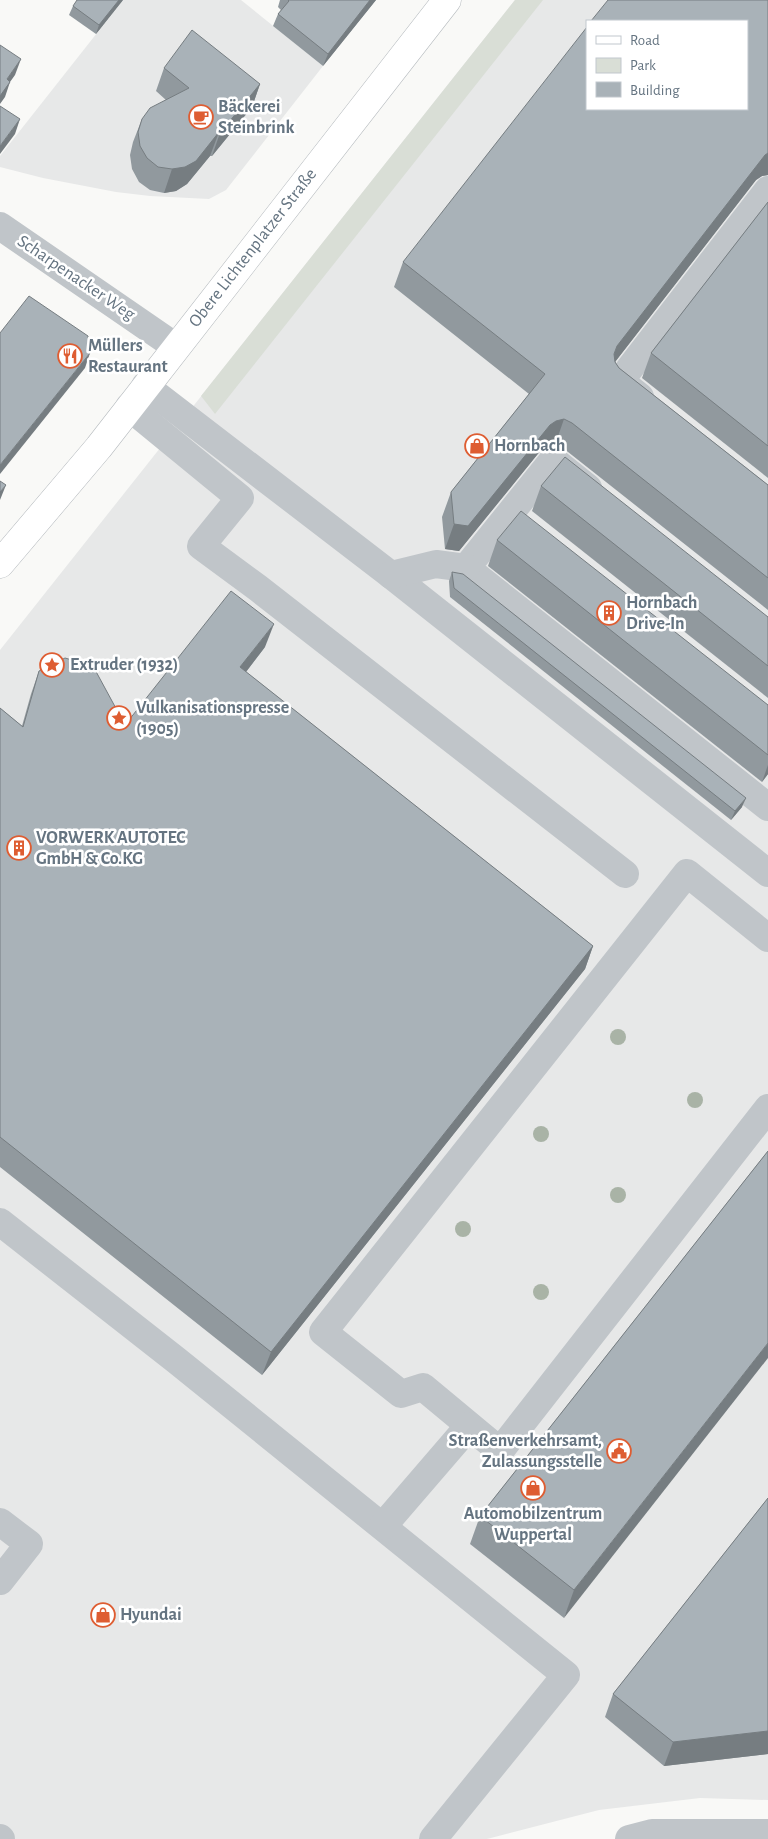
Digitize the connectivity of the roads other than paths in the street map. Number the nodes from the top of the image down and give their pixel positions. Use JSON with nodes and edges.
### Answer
{"nodes":[{"id":1,"x":446,"y":0,"type":"edge"},
{"id":2,"x":768,"y":190,"type":"edge"},
{"id":3,"x":0,"y":226,"type":"edge"},
{"id":4,"x":176,"y":347,"type":"junction"},
{"id":5,"x":145,"y":386,"type":"junction"},
{"id":6,"x":129,"y":407,"type":"junction"},
{"id":7,"x":659,"y":412,"type":"edge"},
{"id":8,"x":606,"y":503,"type":"edge"},
{"id":9,"x":0,"y":564,"type":"edge"},
{"id":10,"x":466,"y":568,"type":"junction"},
{"id":11,"x":391,"y":575,"type":"junction"},
{"id":12,"x":768,"y":807,"type":"edge"},
{"id":13,"x":768,"y":873,"type":"edge"},
{"id":14,"x":624,"y":874,"type":"dead end"},
{"id":15,"x":768,"y":938,"type":"edge"},
{"id":16,"x":768,"y":1108,"type":"edge"},
{"id":17,"x":0,"y":1222,"type":"edge"},
{"id":18,"x":469,"y":1426,"type":"junction"},
{"id":19,"x":0,"y":1522,"type":"edge"},
{"id":20,"x":383,"y":1526,"type":"junction"},
{"id":21,"x":0,"y":1582,"type":"edge"},
{"id":22,"x":768,"y":1833,"type":"edge"},
{"id":23,"x":433,"y":1839,"type":"edge"},
{"id":24,"x":629,"y":1839,"type":"edge"}],
"edges":[{"from":1,"to":4,"type":"main road","name":"Obere Lichtenplatzer Straße"},
{"from":2,"to":7,"type":"street"},
{"from":3,"to":4,"type":"street","name":"Scharpenacker Weg"},
{"from":4,"to":5,"type":"main road","name":"Obere Lichtenplatzer Straße"},
{"from":5,"to":6,"type":"main road","name":"Obere Lichtenplatzer Straße"},
{"from":5,"to":11,"type":"street"},
{"from":6,"to":9,"type":"main road","name":"Obere Lichtenplatzer Straße"},
{"from":6,"to":14,"type":"street"},
{"from":8,"to":10,"type":"street"},
{"from":10,"to":11,"type":"street"},
{"from":10,"to":12,"type":"street"},
{"from":11,"to":13,"type":"street"},
{"from":15,"to":18,"type":"street"},
{"from":16,"to":18,"type":"street"},
{"from":17,"to":20,"type":"street"},
{"from":18,"to":20,"type":"street"},
{"from":19,"to":21,"type":"street"},
{"from":20,"to":23,"type":"street"},
{"from":22,"to":24,"type":"street"}]}
